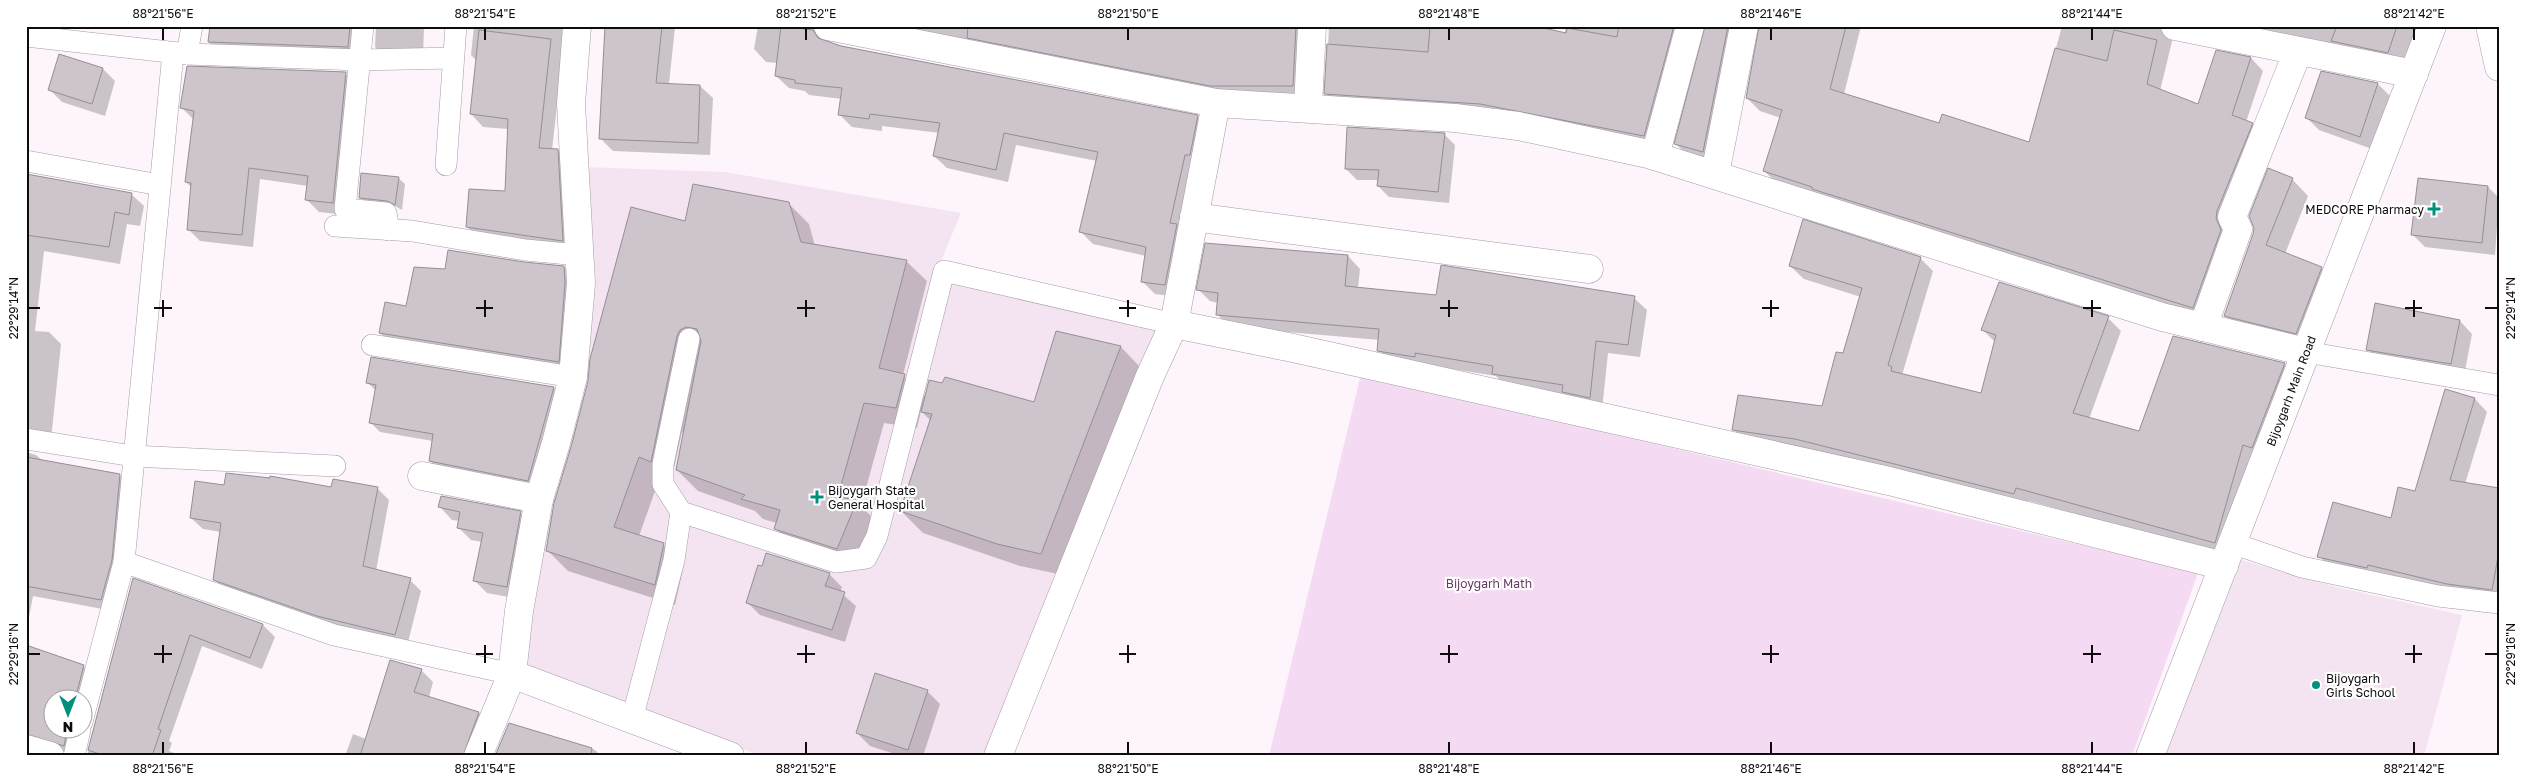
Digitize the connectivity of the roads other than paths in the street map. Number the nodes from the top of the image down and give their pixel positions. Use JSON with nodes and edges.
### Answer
{"nodes":[{"id":1,"x":192,"y":26,"type":"edge"},
{"id":2,"x":363,"y":26,"type":"edge"},
{"id":3,"x":456,"y":26,"type":"edge"},
{"id":4,"x":577,"y":26,"type":"edge"},
{"id":5,"x":828,"y":26,"type":"edge"},
{"id":6,"x":1312,"y":26,"type":"edge"},
{"id":7,"x":1690,"y":26,"type":"edge"},
{"id":8,"x":1744,"y":26,"type":"edge"},
{"id":9,"x":2175,"y":26,"type":"edge"},
{"id":10,"x":2432,"y":26,"type":"edge"},
{"id":11,"x":2490,"y":26,"type":"edge"},
{"id":12,"x":26,"y":36,"type":"edge"},
{"id":13,"x":2298,"y":51,"type":"junction"},
{"id":14,"x":180,"y":53,"type":"junction"},
{"id":15,"x":453,"y":58,"type":"junction"},
{"id":16,"x":361,"y":60,"type":"junction"},
{"id":17,"x":2499,"y":67,"type":"edge"},
{"id":18,"x":2414,"y":74,"type":"junction"},
{"id":19,"x":1216,"y":103,"type":"junction"},
{"id":20,"x":1308,"y":107,"type":"junction"},
{"id":21,"x":1655,"y":156,"type":"junction"},
{"id":22,"x":26,"y":161,"type":"edge"},
{"id":23,"x":446,"y":165,"type":"dead end"},
{"id":24,"x":1715,"y":174,"type":"junction"},
{"id":25,"x":160,"y":185,"type":"junction"},
{"id":26,"x":1194,"y":217,"type":"junction"},
{"id":27,"x":335,"y":226,"type":"dead end"},
{"id":28,"x":388,"y":230,"type":"junction"},
{"id":29,"x":579,"y":254,"type":"junction"},
{"id":30,"x":1589,"y":269,"type":"dead end"},
{"id":31,"x":1174,"y":324,"type":"junction"},
{"id":32,"x":2203,"y":327,"type":"junction"},
{"id":33,"x":690,"y":339,"type":"dead end"},
{"id":34,"x":372,"y":345,"type":"dead end"},
{"id":35,"x":2306,"y":352,"type":"junction"},
{"id":36,"x":573,"y":377,"type":"junction"},
{"id":37,"x":2499,"y":385,"type":"edge"},
{"id":38,"x":26,"y":439,"type":"edge"},
{"id":39,"x":133,"y":456,"type":"junction"},
{"id":40,"x":335,"y":466,"type":"dead end"},
{"id":41,"x":422,"y":476,"type":"dead end"},
{"id":42,"x":539,"y":499,"type":"junction"},
{"id":43,"x":681,"y":512,"type":"junction"},
{"id":44,"x":2228,"y":554,"type":"junction"},
{"id":45,"x":124,"y":562,"type":"junction"},
{"id":46,"x":2499,"y":602,"type":"edge"},
{"id":47,"x":512,"y":674,"type":"junction"},
{"id":48,"x":90,"y":690,"type":"edge"},
{"id":49,"x":632,"y":718,"type":"junction"},
{"id":50,"x":78,"y":740,"type":"edge"},
{"id":51,"x":26,"y":749,"type":"edge"},
{"id":52,"x":50,"y":756,"type":"edge"},
{"id":53,"x":74,"y":756,"type":"edge"},
{"id":54,"x":478,"y":756,"type":"edge"},
{"id":55,"x":730,"y":756,"type":"edge"},
{"id":56,"x":998,"y":756,"type":"edge"},
{"id":57,"x":2150,"y":756,"type":"edge"}],
"edges":[{"from":1,"to":14,"type":"lane"},
{"from":2,"to":16,"type":"lane"},
{"from":3,"to":15,"type":"lane"},
{"from":4,"to":29,"type":"street"},
{"from":5,"to":19,"type":"street"},
{"from":6,"to":20,"type":"street"},
{"from":7,"to":21,"type":"street"},
{"from":8,"to":24,"type":"street"},
{"from":9,"to":13,"type":"street"},
{"from":10,"to":18,"type":"street","name":"Bijoygarh Main Road"},
{"from":11,"to":17,"type":"street"},
{"from":12,"to":14,"type":"lane"},
{"from":13,"to":18,"type":"street"},
{"from":13,"to":32,"type":"street"},
{"from":14,"to":16,"type":"lane"},
{"from":14,"to":25,"type":"lane"},
{"from":15,"to":16,"type":"lane"},
{"from":15,"to":23,"type":"lane"},
{"from":16,"to":28,"type":"lane"},
{"from":18,"to":35,"type":"street","name":"Bijoygarh Main Road"},
{"from":19,"to":20,"type":"street"},
{"from":19,"to":26,"type":"street"},
{"from":20,"to":21,"type":"street"},
{"from":21,"to":24,"type":"street"},
{"from":22,"to":25,"type":"lane"},
{"from":24,"to":32,"type":"street"},
{"from":25,"to":39,"type":"lane"},
{"from":26,"to":30,"type":"street"},
{"from":26,"to":31,"type":"street"},
{"from":27,"to":28,"type":"lane"},
{"from":28,"to":29,"type":"lane"},
{"from":29,"to":36,"type":"street"},
{"from":31,"to":43,"type":"lane"},
{"from":31,"to":44,"type":"street"},
{"from":31,"to":56,"type":"street"},
{"from":32,"to":35,"type":"street"},
{"from":33,"to":43,"type":"lane"},
{"from":34,"to":36,"type":"lane"},
{"from":35,"to":37,"type":"lane"},
{"from":35,"to":44,"type":"street","name":"Bijoygarh Main Road"},
{"from":36,"to":42,"type":"street"},
{"from":38,"to":39,"type":"lane"},
{"from":39,"to":40,"type":"lane"},
{"from":39,"to":45,"type":"lane"},
{"from":41,"to":42,"type":"street"},
{"from":42,"to":47,"type":"street"},
{"from":43,"to":49,"type":"lane"},
{"from":44,"to":46,"type":"lane"},
{"from":44,"to":57,"type":"street","name":"Bijoygarh Main Road"},
{"from":45,"to":47,"type":"lane"},
{"from":45,"to":48,"type":"lane"},
{"from":47,"to":49,"type":"street"},
{"from":47,"to":54,"type":"street"},
{"from":49,"to":55,"type":"street"},
{"from":50,"to":53,"type":"lane"},
{"from":51,"to":52,"type":"street"}]}
